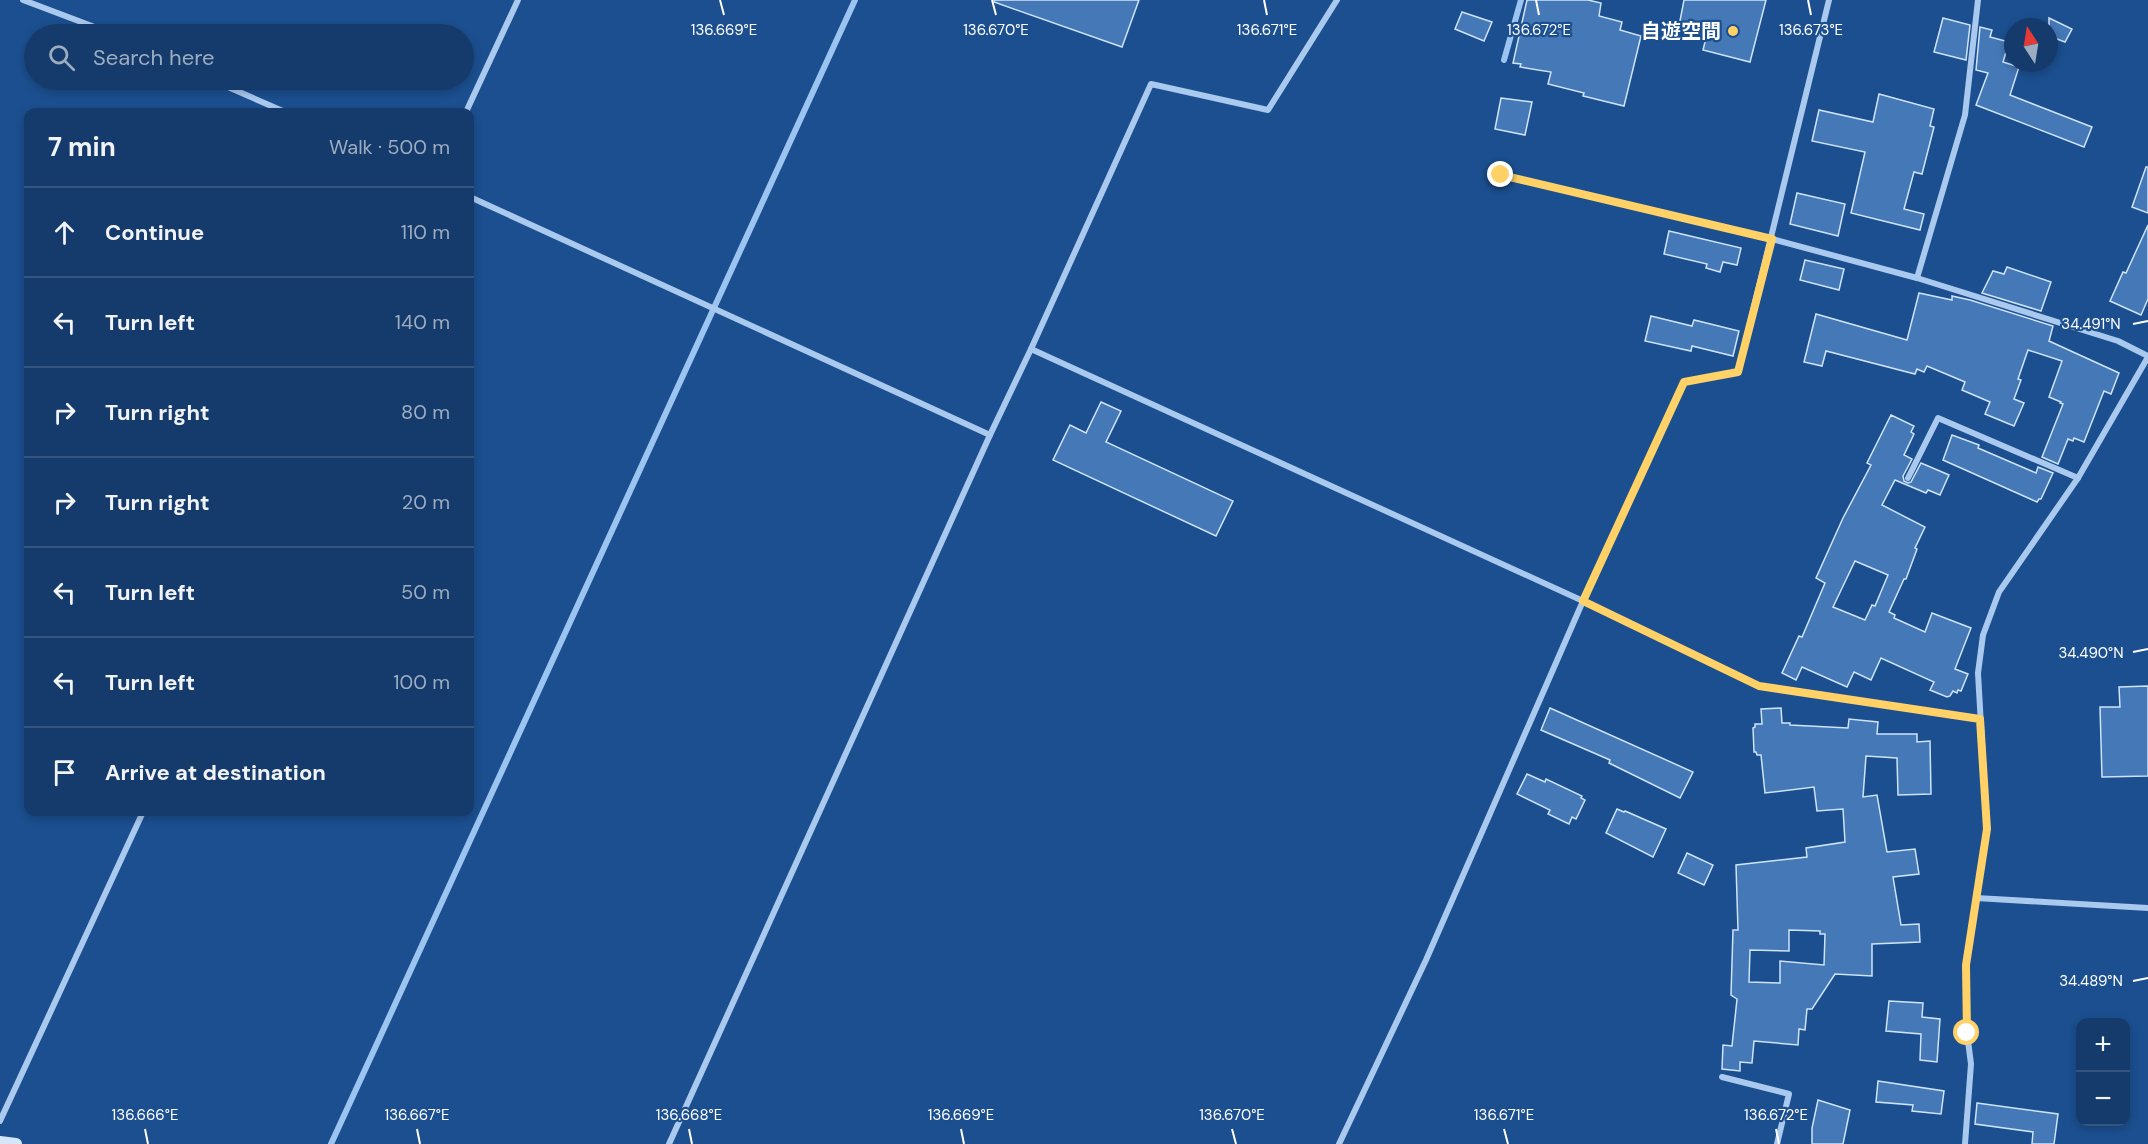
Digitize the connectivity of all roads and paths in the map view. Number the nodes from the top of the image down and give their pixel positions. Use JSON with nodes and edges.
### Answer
{"nodes":[{"id":1,"x":23,"y":0,"type":"edge"},
{"id":2,"x":518,"y":0,"type":"edge"},
{"id":3,"x":1337,"y":0,"type":"edge"},
{"id":4,"x":1829,"y":0,"type":"edge"},
{"id":5,"x":1978,"y":0,"type":"edge"},
{"id":6,"x":86,"y":24,"type":"edge"},
{"id":7,"x":235,"y":90,"type":"edge"},
{"id":8,"x":276,"y":108,"type":"edge"},
{"id":9,"x":468,"y":108,"type":"edge"},
{"id":10,"x":1501,"y":175,"type":"dead end"},
{"id":11,"x":474,"y":198,"type":"edge"},
{"id":12,"x":1772,"y":239,"type":"junction"},
{"id":13,"x":1917,"y":278,"type":"junction"},
{"id":14,"x":1031,"y":349,"type":"junction"},
{"id":15,"x":2148,"y":357,"type":"edge"},
{"id":16,"x":990,"y":435,"type":"junction"},
{"id":17,"x":1908,"y":478,"type":"dead end"},
{"id":18,"x":2078,"y":478,"type":"junction"},
{"id":19,"x":1583,"y":601,"type":"junction"},
{"id":20,"x":1980,"y":719,"type":"junction"},
{"id":21,"x":141,"y":816,"type":"edge"},
{"id":22,"x":1976,"y":897,"type":"junction"},
{"id":23,"x":2148,"y":908,"type":"edge"},
{"id":24,"x":1722,"y":1077,"type":"dead end"},
{"id":25,"x":0,"y":1121,"type":"edge"},
{"id":26,"x":0,"y":1142,"type":"edge"},
{"id":27,"x":16,"y":1144,"type":"edge"},
{"id":28,"x":669,"y":1144,"type":"edge"},
{"id":29,"x":1339,"y":1144,"type":"edge"},
{"id":30,"x":1777,"y":1144,"type":"edge"},
{"id":31,"x":1965,"y":1144,"type":"edge"}],
"edges":[{"from":1,"to":6,"type":"street"},
{"from":2,"to":9,"type":"street"},
{"from":3,"to":14,"type":"street"},
{"from":4,"to":12,"type":"street"},
{"from":5,"to":13,"type":"street"},
{"from":7,"to":8,"type":"street"},
{"from":10,"to":12,"type":"street"},
{"from":11,"to":16,"type":"street"},
{"from":12,"to":13,"type":"street"},
{"from":12,"to":19,"type":"street"},
{"from":13,"to":15,"type":"street"},
{"from":14,"to":16,"type":"street"},
{"from":14,"to":19,"type":"street"},
{"from":15,"to":18,"type":"street"},
{"from":16,"to":28,"type":"street"},
{"from":17,"to":18,"type":"street"},
{"from":18,"to":20,"type":"street"},
{"from":19,"to":20,"type":"street"},
{"from":19,"to":29,"type":"street"},
{"from":20,"to":22,"type":"street"},
{"from":21,"to":25,"type":"street"},
{"from":22,"to":23,"type":"street"},
{"from":22,"to":31,"type":"street"},
{"from":24,"to":30,"type":"street"},
{"from":26,"to":27,"type":"street"}]}
